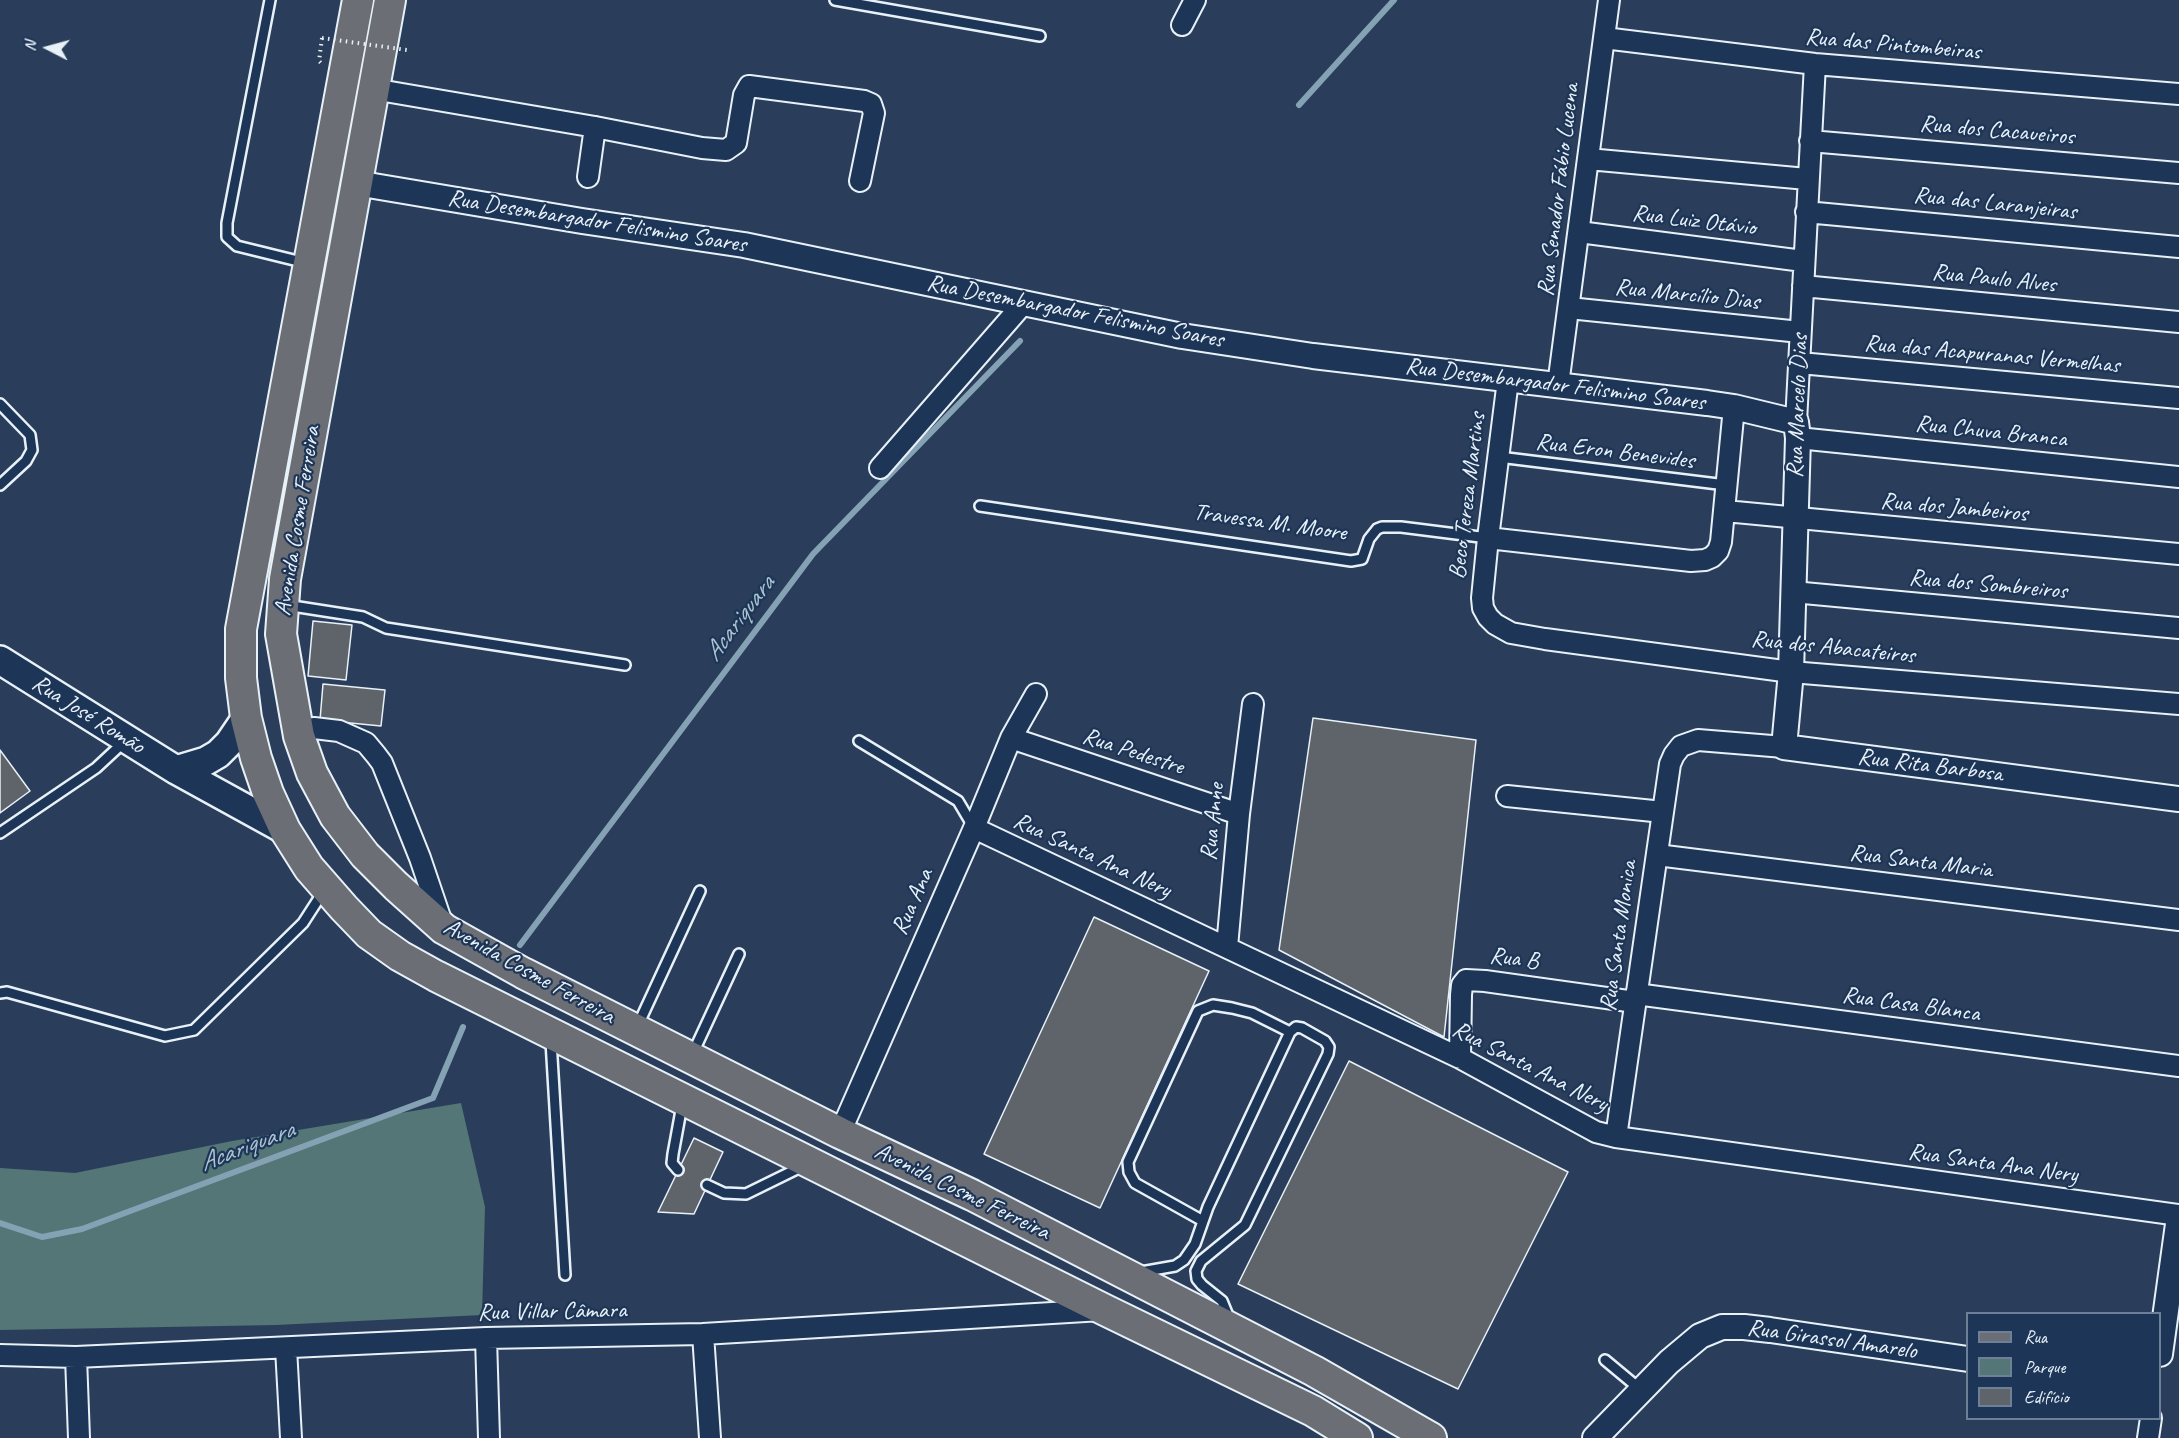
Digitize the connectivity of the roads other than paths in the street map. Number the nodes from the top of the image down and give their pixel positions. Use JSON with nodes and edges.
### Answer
{"nodes":[{"id":1,"x":270,"y":0,"type":"edge"},
{"id":2,"x":358,"y":0,"type":"edge"},
{"id":3,"x":390,"y":0,"type":"edge"},
{"id":4,"x":835,"y":0,"type":"edge"},
{"id":5,"x":1195,"y":0,"type":"edge"},
{"id":6,"x":1609,"y":0,"type":"edge"},
{"id":7,"x":1182,"y":25,"type":"dead end"},
{"id":8,"x":1040,"y":36,"type":"dead end"},
{"id":9,"x":1604,"y":38,"type":"junction"},
{"id":10,"x":1815,"y":64,"type":"junction"},
{"id":11,"x":373,"y":89,"type":"junction"},
{"id":12,"x":2179,"y":94,"type":"edge"},
{"id":13,"x":595,"y":127,"type":"junction"},
{"id":14,"x":1810,"y":141,"type":"junction"},
{"id":15,"x":1588,"y":159,"type":"junction"},
{"id":16,"x":2179,"y":173,"type":"edge"},
{"id":17,"x":588,"y":177,"type":"dead end"},
{"id":18,"x":1807,"y":179,"type":"junction"},
{"id":19,"x":860,"y":181,"type":"dead end"},
{"id":20,"x":356,"y":183,"type":"junction"},
{"id":21,"x":1806,"y":212,"type":"junction"},
{"id":22,"x":1579,"y":232,"type":"junction"},
{"id":23,"x":2179,"y":247,"type":"edge"},
{"id":24,"x":1803,"y":261,"type":"junction"},
{"id":25,"x":308,"y":263,"type":"junction"},
{"id":26,"x":1803,"y":286,"type":"junction"},
{"id":27,"x":1023,"y":303,"type":"junction"},
{"id":28,"x":1569,"y":308,"type":"junction"},
{"id":29,"x":2179,"y":322,"type":"edge"},
{"id":30,"x":1800,"y":332,"type":"junction"},
{"id":31,"x":1800,"y":363,"type":"junction"},
{"id":32,"x":1508,"y":380,"type":"junction"},
{"id":33,"x":1558,"y":385,"type":"junction"},
{"id":34,"x":2179,"y":398,"type":"edge"},
{"id":35,"x":0,"y":404,"type":"edge"},
{"id":36,"x":1734,"y":407,"type":"junction"},
{"id":37,"x":1797,"y":430,"type":"junction"},
{"id":38,"x":1499,"y":457,"type":"junction"},
{"id":39,"x":880,"y":468,"type":"dead end"},
{"id":40,"x":2179,"y":477,"type":"edge"},
{"id":41,"x":0,"y":485,"type":"edge"},
{"id":42,"x":1726,"y":485,"type":"junction"},
{"id":43,"x":980,"y":506,"type":"dead end"},
{"id":44,"x":1725,"y":511,"type":"junction"},
{"id":45,"x":1795,"y":519,"type":"junction"},
{"id":46,"x":1488,"y":537,"type":"junction"},
{"id":47,"x":2179,"y":554,"type":"edge"},
{"id":48,"x":1792,"y":592,"type":"junction"},
{"id":49,"x":283,"y":605,"type":"junction"},
{"id":50,"x":1488,"y":617,"type":"joint"},
{"id":51,"x":2179,"y":628,"type":"edge"},
{"id":52,"x":0,"y":660,"type":"edge"},
{"id":53,"x":625,"y":665,"type":"dead end"},
{"id":54,"x":1791,"y":672,"type":"junction"},
{"id":55,"x":1036,"y":694,"type":"dead end"},
{"id":56,"x":1253,"y":704,"type":"dead end"},
{"id":57,"x":2179,"y":704,"type":"edge"},
{"id":58,"x":246,"y":718,"type":"junction"},
{"id":59,"x":299,"y":736,"type":"junction"},
{"id":60,"x":1011,"y":738,"type":"junction"},
{"id":61,"x":126,"y":740,"type":"junction"},
{"id":62,"x":859,"y":741,"type":"dead end"},
{"id":63,"x":1681,"y":746,"type":"joint"},
{"id":64,"x":1784,"y":747,"type":"junction"},
{"id":65,"x":176,"y":770,"type":"junction"},
{"id":66,"x":1507,"y":796,"type":"dead end"},
{"id":67,"x":2179,"y":799,"type":"edge"},
{"id":68,"x":1663,"y":812,"type":"junction"},
{"id":69,"x":1239,"y":814,"type":"junction"},
{"id":70,"x":974,"y":828,"type":"junction"},
{"id":71,"x":285,"y":830,"type":"junction"},
{"id":72,"x":0,"y":833,"type":"edge"},
{"id":73,"x":1657,"y":855,"type":"junction"},
{"id":74,"x":326,"y":887,"type":"junction"},
{"id":75,"x":700,"y":891,"type":"dead end"},
{"id":76,"x":2179,"y":920,"type":"edge"},
{"id":77,"x":444,"y":929,"type":"junction"},
{"id":78,"x":1227,"y":947,"type":"junction"},
{"id":79,"x":739,"y":954,"type":"dead end"},
{"id":80,"x":0,"y":993,"type":"edge"},
{"id":81,"x":1635,"y":998,"type":"junction"},
{"id":82,"x":636,"y":1030,"type":"junction"},
{"id":83,"x":1290,"y":1032,"type":"junction"},
{"id":84,"x":550,"y":1034,"type":"junction"},
{"id":85,"x":690,"y":1058,"type":"junction"},
{"id":86,"x":1460,"y":1059,"type":"junction"},
{"id":87,"x":2179,"y":1066,"type":"edge"},
{"id":88,"x":683,"y":1100,"type":"junction"},
{"id":89,"x":840,"y":1133,"type":"junction"},
{"id":90,"x":1616,"y":1137,"type":"junction"},
{"id":91,"x":809,"y":1163,"type":"junction"},
{"id":92,"x":678,"y":1170,"type":"dead end"},
{"id":93,"x":707,"y":1185,"type":"dead end"},
{"id":94,"x":2179,"y":1216,"type":"edge"},
{"id":95,"x":1203,"y":1221,"type":"junction"},
{"id":96,"x":1126,"y":1274,"type":"junction"},
{"id":97,"x":565,"y":1275,"type":"dead end"},
{"id":98,"x":1105,"y":1310,"type":"junction"},
{"id":99,"x":1232,"y":1329,"type":"junction"},
{"id":100,"x":703,"y":1334,"type":"junction"},
{"id":101,"x":486,"y":1338,"type":"junction"},
{"id":102,"x":2161,"y":1347,"type":"edge"},
{"id":103,"x":286,"y":1348,"type":"junction"},
{"id":104,"x":0,"y":1355,"type":"edge"},
{"id":105,"x":76,"y":1357,"type":"junction"},
{"id":106,"x":1966,"y":1359,"type":"edge"},
{"id":107,"x":1605,"y":1360,"type":"dead end"},
{"id":108,"x":1641,"y":1390,"type":"junction"},
{"id":109,"x":2151,"y":1420,"type":"edge"},
{"id":110,"x":79,"y":1438,"type":"edge"},
{"id":111,"x":291,"y":1438,"type":"edge"},
{"id":112,"x":489,"y":1438,"type":"edge"},
{"id":113,"x":710,"y":1438,"type":"edge"},
{"id":114,"x":1357,"y":1438,"type":"edge"},
{"id":115,"x":1431,"y":1438,"type":"edge"},
{"id":116,"x":1595,"y":1438,"type":"edge"},
{"id":117,"x":2148,"y":1438,"type":"edge"}],
"edges":[{"from":1,"to":25,"type":"lane"},
{"from":2,"to":25,"type":"main road","name":"Avenida Cosme Ferreira"},
{"from":3,"to":11,"type":"main road","name":"Avenida Cosme Ferreira"},
{"from":4,"to":8,"type":"lane"},
{"from":5,"to":7,"type":"street"},
{"from":6,"to":9,"type":"street","name":"Rua Senador Fábio Lucena"},
{"from":9,"to":10,"type":"street","name":"Rua das Pintombeiras"},
{"from":9,"to":15,"type":"street","name":"Rua Senador Fábio Lucena"},
{"from":10,"to":12,"type":"street","name":"Rua das Pintombeiras"},
{"from":10,"to":14,"type":"street","name":"Rua Marcelo Dias"},
{"from":11,"to":13,"type":"street"},
{"from":11,"to":20,"type":"main road","name":"Avenida Cosme Ferreira"},
{"from":13,"to":17,"type":"street"},
{"from":13,"to":19,"type":"street"},
{"from":14,"to":16,"type":"street","name":"Rua dos Cacaueiros"},
{"from":14,"to":18,"type":"street","name":"Rua Marcelo Dias"},
{"from":15,"to":18,"type":"street"},
{"from":15,"to":22,"type":"street","name":"Rua Senador Fábio Lucena"},
{"from":18,"to":21,"type":"street","name":"Rua Marcelo Dias"},
{"from":20,"to":27,"type":"street","name":"Rua Desembargador Felismino Soares"},
{"from":20,"to":49,"type":"main road","name":"Avenida Cosme Ferreira"},
{"from":21,"to":23,"type":"street","name":"Rua das Laranjeiras"},
{"from":21,"to":24,"type":"street","name":"Rua Marcelo Dias"},
{"from":22,"to":24,"type":"street","name":"Rua Luiz Otávio"},
{"from":22,"to":28,"type":"street","name":"Rua Senador Fábio Lucena"},
{"from":24,"to":26,"type":"street","name":"Rua Marcelo Dias"},
{"from":25,"to":58,"type":"main road","name":"Avenida Cosme Ferreira"},
{"from":26,"to":29,"type":"street","name":"Rua Paulo Alves"},
{"from":26,"to":30,"type":"street","name":"Rua Marcelo Dias"},
{"from":27,"to":32,"type":"street","name":"Rua Desembargador Felismino Soares"},
{"from":27,"to":39,"type":"street"},
{"from":28,"to":30,"type":"street","name":"Rua Marcílio Dias"},
{"from":28,"to":33,"type":"street","name":"Rua Senador Fábio Lucena"},
{"from":30,"to":31,"type":"street","name":"Rua Marcelo Dias"},
{"from":31,"to":34,"type":"street","name":"Rua das Acapuranas Vermelhas"},
{"from":31,"to":37,"type":"street","name":"Rua Marcelo Dias"},
{"from":32,"to":33,"type":"street","name":"Rua Desembargador Felismino Soares"},
{"from":32,"to":38,"type":"street","name":"Beco Tereza Martins"},
{"from":33,"to":36,"type":"street","name":"Rua Desembargador Felismino Soares"},
{"from":35,"to":41,"type":"lane"},
{"from":36,"to":37,"type":"street","name":"Rua Desembargador Felismino Soares"},
{"from":36,"to":42,"type":"street"},
{"from":37,"to":40,"type":"street","name":"Rua Chuva Branca"},
{"from":37,"to":45,"type":"street","name":"Rua Marcelo Dias"},
{"from":38,"to":42,"type":"lane","name":"Rua Eron Benevides"},
{"from":38,"to":46,"type":"street","name":"Beco Tereza Martins"},
{"from":42,"to":44,"type":"street"},
{"from":43,"to":46,"type":"lane","name":"Travessa M. Moore"},
{"from":44,"to":45,"type":"street","name":"Rua dos Jambeiros"},
{"from":44,"to":46,"type":"street","name":"Travessa M. Moore"},
{"from":45,"to":47,"type":"street","name":"Rua dos Jambeiros"},
{"from":45,"to":48,"type":"street","name":"Rua Marcelo Dias"},
{"from":46,"to":50,"type":"street","name":"Beco Tereza Martins"},
{"from":48,"to":51,"type":"street","name":"Rua dos Sombreiros"},
{"from":48,"to":54,"type":"street","name":"Rua Marcelo Dias"},
{"from":49,"to":53,"type":"lane"},
{"from":49,"to":59,"type":"main road","name":"Avenida Cosme Ferreira"},
{"from":50,"to":54,"type":"street","name":"Rua dos Abacateiros"},
{"from":52,"to":61,"type":"main road","name":"Rua José Romão"},
{"from":54,"to":57,"type":"street","name":"Rua dos Abacateiros"},
{"from":54,"to":64,"type":"street","name":"Rua Marcelo Dias"},
{"from":55,"to":60,"type":"street","name":"Rua Ana"},
{"from":56,"to":69,"type":"street","name":"Rua Anne"},
{"from":58,"to":65,"type":"main road"},
{"from":58,"to":71,"type":"main road","name":"Avenida Cosme Ferreira"},
{"from":59,"to":77,"type":"main road","name":"Avenida Cosme Ferreira"},
{"from":59,"to":77,"type":"street"},
{"from":60,"to":69,"type":"street","name":"Rua Pedestre"},
{"from":60,"to":70,"type":"street","name":"Rua Ana"},
{"from":61,"to":65,"type":"main road","name":"Rua José Romão"},
{"from":61,"to":72,"type":"lane"},
{"from":62,"to":70,"type":"lane"},
{"from":63,"to":64,"type":"street","name":"Rua Rita Barbosa"},
{"from":63,"to":68,"type":"street","name":"Rua Santa Monica"},
{"from":64,"to":67,"type":"street","name":"Rua Rita Barbosa"},
{"from":65,"to":71,"type":"main road","name":"Rua José Romão"},
{"from":66,"to":68,"type":"street"},
{"from":68,"to":73,"type":"street","name":"Rua Santa Monica"},
{"from":69,"to":78,"type":"street","name":"Rua Anne"},
{"from":70,"to":78,"type":"street","name":"Rua Santa Ana Nery"},
{"from":70,"to":89,"type":"street","name":"Rua Ana"},
{"from":71,"to":74,"type":"main road","name":"Avenida Cosme Ferreira"},
{"from":73,"to":76,"type":"street","name":"Rua Santa Maria"},
{"from":73,"to":81,"type":"street","name":"Rua Santa Monica"},
{"from":74,"to":80,"type":"lane"},
{"from":74,"to":84,"type":"main road","name":"Avenida Cosme Ferreira"},
{"from":75,"to":82,"type":"lane"},
{"from":77,"to":82,"type":"main road","name":"Avenida Cosme Ferreira"},
{"from":78,"to":86,"type":"street","name":"Rua Santa Ana Nery"},
{"from":79,"to":85,"type":"lane"},
{"from":81,"to":86,"type":"street","name":"Rua B"},
{"from":81,"to":87,"type":"street","name":"Rua Casa Blanca"},
{"from":81,"to":90,"type":"street","name":"Rua Santa Monica"},
{"from":82,"to":85,"type":"main road","name":"Avenida Cosme Ferreira"},
{"from":83,"to":95,"type":"lane"},
{"from":83,"to":95,"type":"lane"},
{"from":83,"to":99,"type":"lane"},
{"from":84,"to":88,"type":"main road","name":"Avenida Cosme Ferreira"},
{"from":84,"to":97,"type":"lane"},
{"from":85,"to":89,"type":"main road","name":"Avenida Cosme Ferreira"},
{"from":86,"to":90,"type":"street","name":"Rua Santa Ana Nery"},
{"from":88,"to":91,"type":"main road","name":"Avenida Cosme Ferreira"},
{"from":88,"to":92,"type":"lane"},
{"from":89,"to":96,"type":"main road","name":"Avenida Cosme Ferreira"},
{"from":90,"to":94,"type":"street","name":"Rua Santa Ana Nery"},
{"from":91,"to":93,"type":"lane"},
{"from":91,"to":98,"type":"main road","name":"Avenida Cosme Ferreira"},
{"from":94,"to":102,"type":"street"},
{"from":95,"to":96,"type":"lane"},
{"from":96,"to":99,"type":"main road","name":"Avenida Cosme Ferreira"},
{"from":98,"to":100,"type":"street","name":"Rua Villar Câmara"},
{"from":98,"to":114,"type":"main road","name":"Avenida Cosme Ferreira"},
{"from":99,"to":115,"type":"main road","name":"Avenida Cosme Ferreira"},
{"from":100,"to":101,"type":"street","name":"Rua Villar Câmara"},
{"from":100,"to":113,"type":"street"},
{"from":101,"to":103,"type":"street","name":"Rua Villar Câmara"},
{"from":101,"to":112,"type":"street"},
{"from":103,"to":105,"type":"street","name":"Rua Villar Câmara"},
{"from":103,"to":111,"type":"street"},
{"from":104,"to":105,"type":"street","name":"Rua Villar Câmara"},
{"from":105,"to":110,"type":"street"},
{"from":106,"to":108,"type":"street","name":"Rua Girassol Amarelo"},
{"from":107,"to":108,"type":"lane"},
{"from":108,"to":116,"type":"street","name":"Rua Girassol Amarelo"},
{"from":109,"to":117,"type":"street"}]}
